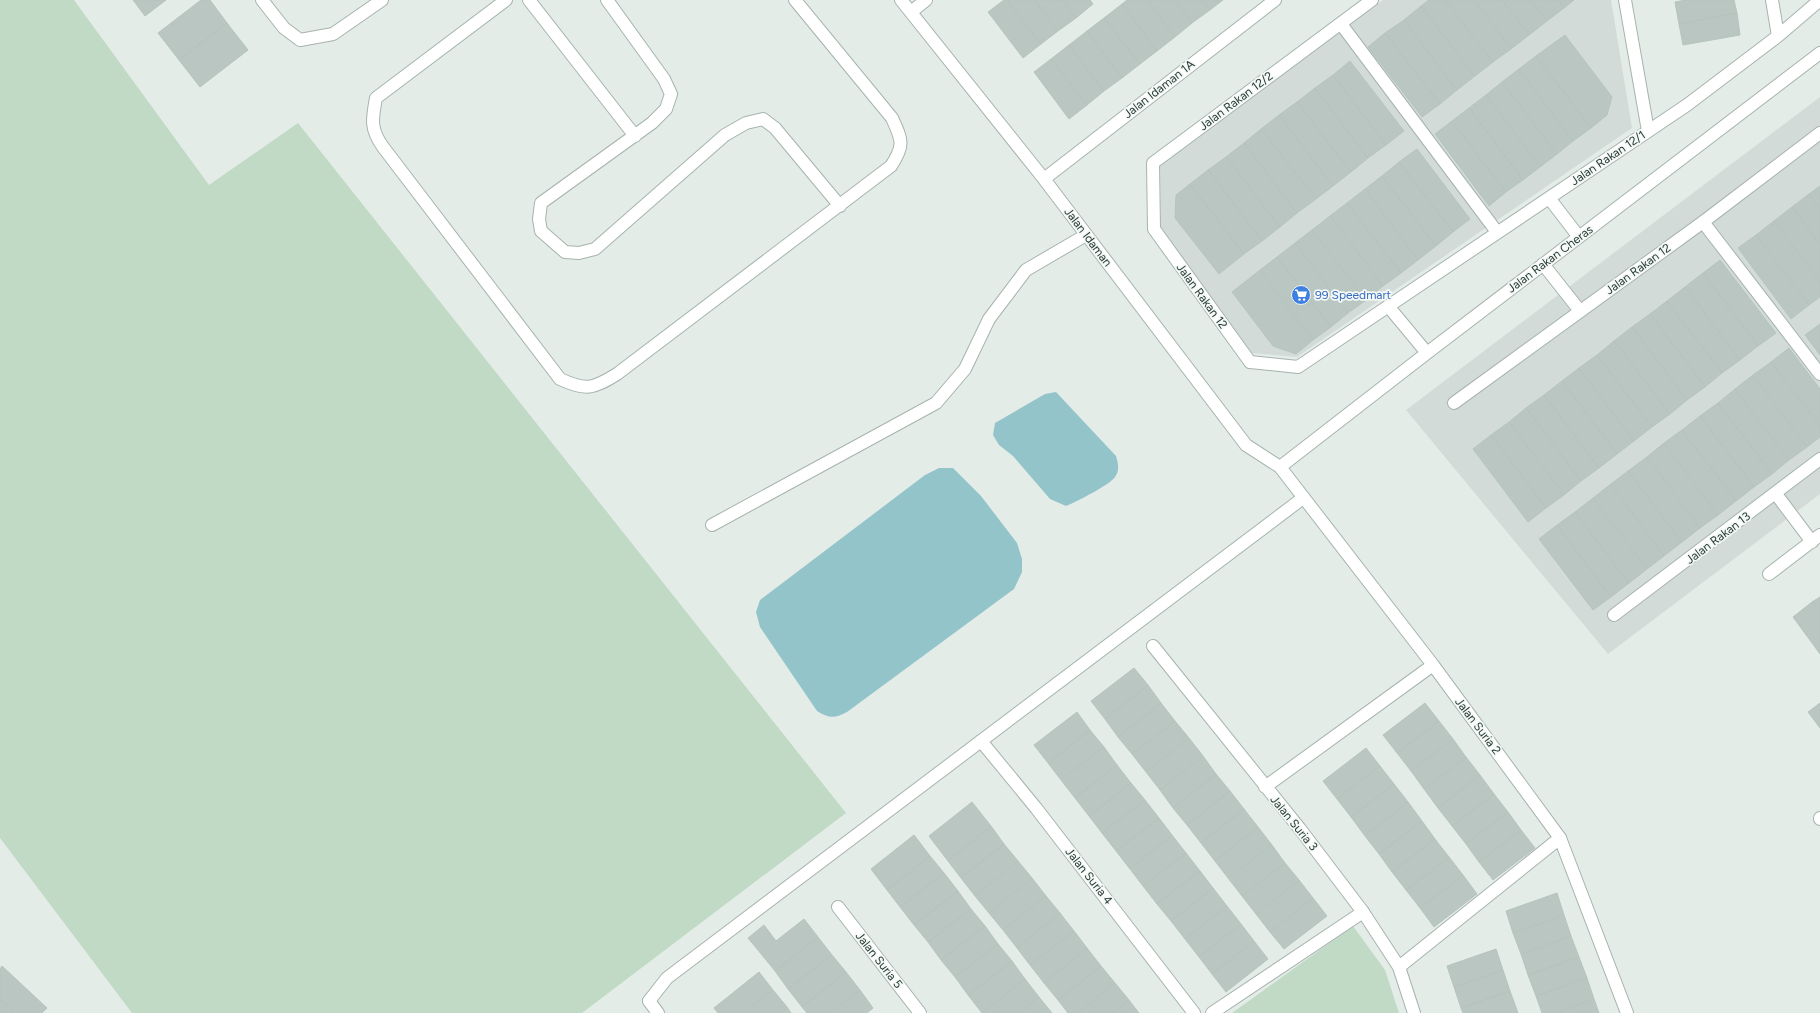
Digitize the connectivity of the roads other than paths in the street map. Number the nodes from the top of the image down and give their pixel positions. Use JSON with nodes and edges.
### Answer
{"nodes":[{"id":1,"x":262,"y":0,"type":"edge"},
{"id":2,"x":382,"y":0,"type":"edge"},
{"id":3,"x":506,"y":0,"type":"edge"},
{"id":4,"x":529,"y":0,"type":"edge"},
{"id":5,"x":607,"y":0,"type":"edge"},
{"id":6,"x":795,"y":0,"type":"edge"},
{"id":7,"x":901,"y":0,"type":"edge"},
{"id":8,"x":926,"y":0,"type":"edge"},
{"id":9,"x":1372,"y":0,"type":"edge"},
{"id":10,"x":1625,"y":0,"type":"edge"},
{"id":11,"x":1772,"y":0,"type":"edge"},
{"id":12,"x":1820,"y":0,"type":"edge"},
{"id":13,"x":1268,"y":2,"type":"edge"},
{"id":14,"x":911,"y":12,"type":"junction"},
{"id":15,"x":1341,"y":24,"type":"junction"},
{"id":16,"x":1778,"y":36,"type":"junction"},
{"id":17,"x":1820,"y":53,"type":"edge"},
{"id":18,"x":1648,"y":131,"type":"junction"},
{"id":19,"x":1820,"y":133,"type":"edge"},
{"id":20,"x":635,"y":136,"type":"junction"},
{"id":21,"x":1044,"y":179,"type":"junction"},
{"id":22,"x":1549,"y":198,"type":"junction"},
{"id":23,"x":840,"y":206,"type":"junction"},
{"id":24,"x":1703,"y":222,"type":"junction"},
{"id":25,"x":1154,"y":229,"type":"joint"},
{"id":26,"x":1497,"y":232,"type":"junction"},
{"id":27,"x":1086,"y":235,"type":"junction"},
{"id":28,"x":1579,"y":237,"type":"junction"},
{"id":29,"x":1543,"y":264,"type":"junction"},
{"id":30,"x":1388,"y":306,"type":"junction"},
{"id":31,"x":1580,"y":311,"type":"junction"},
{"id":32,"x":1427,"y":353,"type":"junction"},
{"id":33,"x":1250,"y":362,"type":"joint"},
{"id":34,"x":1820,"y":374,"type":"edge"},
{"id":35,"x":1454,"y":403,"type":"dead end"},
{"id":36,"x":1820,"y":459,"type":"edge"},
{"id":37,"x":1280,"y":467,"type":"junction"},
{"id":38,"x":1776,"y":494,"type":"junction"},
{"id":39,"x":1303,"y":498,"type":"junction"},
{"id":40,"x":712,"y":525,"type":"dead end"},
{"id":41,"x":1816,"y":538,"type":"edge"},
{"id":42,"x":1769,"y":574,"type":"dead end"},
{"id":43,"x":1614,"y":615,"type":"dead end"},
{"id":44,"x":1153,"y":646,"type":"dead end"},
{"id":45,"x":1432,"y":665,"type":"junction"},
{"id":46,"x":981,"y":741,"type":"junction"},
{"id":47,"x":1265,"y":787,"type":"junction"},
{"id":48,"x":1560,"y":838,"type":"junction"},
{"id":49,"x":838,"y":908,"type":"dead end"},
{"id":50,"x":1363,"y":912,"type":"junction"},
{"id":51,"x":1399,"y":966,"type":"junction"},
{"id":52,"x":658,"y":1013,"type":"edge"},
{"id":53,"x":920,"y":1013,"type":"edge"},
{"id":54,"x":1194,"y":1013,"type":"edge"},
{"id":55,"x":1212,"y":1013,"type":"edge"},
{"id":56,"x":1414,"y":1013,"type":"edge"},
{"id":57,"x":1627,"y":1013,"type":"edge"}],
"edges":[{"from":1,"to":2,"type":"street"},
{"from":3,"to":23,"type":"street"},
{"from":4,"to":20,"type":"street"},
{"from":5,"to":20,"type":"street"},
{"from":6,"to":23,"type":"street"},
{"from":7,"to":14,"type":"street","name":"Jalan Idaman"},
{"from":8,"to":14,"type":"street"},
{"from":9,"to":15,"type":"street","name":"Jalan Rakan 12/2"},
{"from":10,"to":18,"type":"street"},
{"from":11,"to":16,"type":"street"},
{"from":12,"to":16,"type":"street","name":"Jalan Rakan 12/1"},
{"from":13,"to":21,"type":"street","name":"Jalan Idaman 1A"},
{"from":14,"to":21,"type":"street","name":"Jalan Idaman"},
{"from":15,"to":25,"type":"street","name":"Jalan Rakan 12/2"},
{"from":15,"to":26,"type":"street"},
{"from":16,"to":18,"type":"street","name":"Jalan Rakan 12/1"},
{"from":17,"to":28,"type":"street","name":"Jalan Rakan Cheras"},
{"from":18,"to":22,"type":"street","name":"Jalan Rakan 12/1"},
{"from":19,"to":24,"type":"street","name":"Jalan Rakan 12"},
{"from":20,"to":23,"type":"street"},
{"from":21,"to":27,"type":"street","name":"Jalan Idaman"},
{"from":22,"to":26,"type":"street","name":"Jalan Rakan 12/1"},
{"from":22,"to":28,"type":"street"},
{"from":24,"to":31,"type":"street","name":"Jalan Rakan 12"},
{"from":24,"to":34,"type":"street"},
{"from":25,"to":33,"type":"street","name":"Jalan Rakan 12"},
{"from":26,"to":30,"type":"street","name":"Jalan Rakan 12/1"},
{"from":27,"to":37,"type":"street","name":"Jalan Idaman"},
{"from":27,"to":40,"type":"street"},
{"from":28,"to":29,"type":"street","name":"Jalan Rakan Cheras"},
{"from":29,"to":31,"type":"street"},
{"from":29,"to":32,"type":"street","name":"Jalan Rakan Cheras"},
{"from":30,"to":32,"type":"street"},
{"from":30,"to":33,"type":"street","name":"Jalan Rakan 12/1"},
{"from":31,"to":35,"type":"street","name":"Jalan Rakan 12"},
{"from":32,"to":37,"type":"street","name":"Jalan Rakan Cheras"},
{"from":36,"to":38,"type":"street","name":"Jalan Rakan 13"},
{"from":37,"to":39,"type":"street","name":"Jalan Suria 2"},
{"from":38,"to":41,"type":"street"},
{"from":38,"to":43,"type":"street","name":"Jalan Rakan 13"},
{"from":39,"to":45,"type":"street","name":"Jalan Suria 2"},
{"from":39,"to":46,"type":"street"},
{"from":41,"to":42,"type":"street"},
{"from":44,"to":47,"type":"street","name":"Jalan Suria 3"},
{"from":45,"to":47,"type":"street"},
{"from":45,"to":48,"type":"street","name":"Jalan Suria 2"},
{"from":46,"to":52,"type":"street"},
{"from":46,"to":54,"type":"street","name":"Jalan Suria 4"},
{"from":47,"to":50,"type":"street","name":"Jalan Suria 3"},
{"from":48,"to":51,"type":"street"},
{"from":48,"to":57,"type":"street","name":"Jalan Suria 2"},
{"from":49,"to":53,"type":"street","name":"Jalan Suria 5"},
{"from":50,"to":51,"type":"street","name":"Jalan Suria 3"},
{"from":50,"to":55,"type":"street"},
{"from":51,"to":56,"type":"street","name":"Jalan Suria 3"}]}
